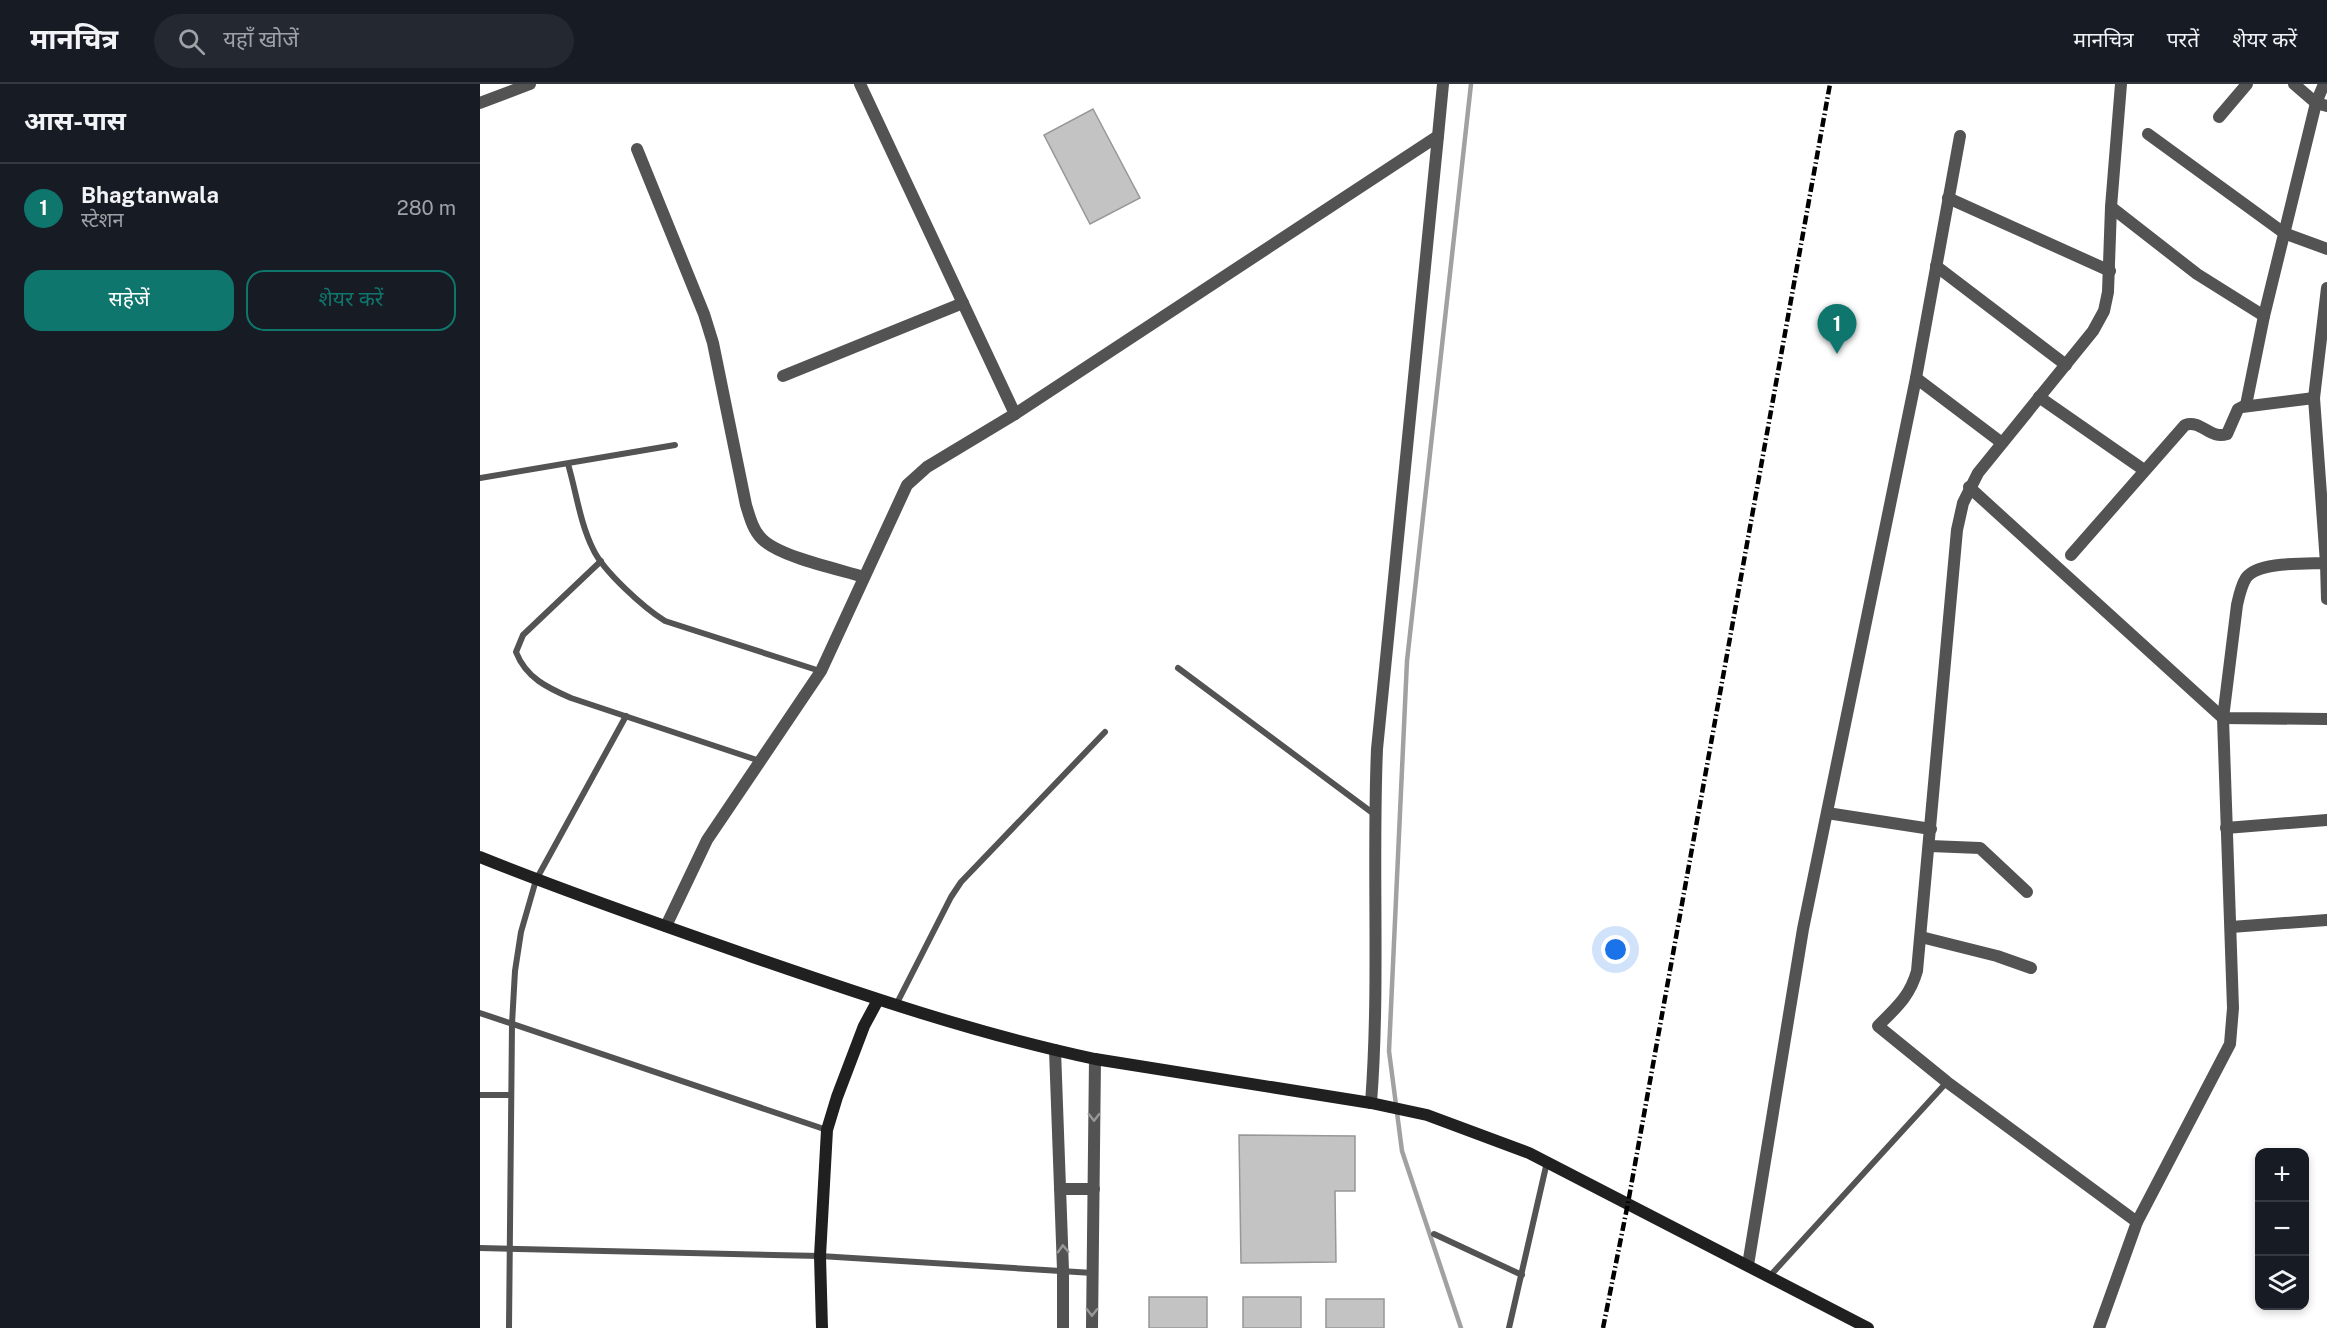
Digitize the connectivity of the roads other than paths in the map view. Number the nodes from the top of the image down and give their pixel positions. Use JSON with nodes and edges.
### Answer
{"nodes":[{"id":1,"x":530,"y":84,"type":"edge"},
{"id":2,"x":860,"y":84,"type":"edge"},
{"id":3,"x":1443,"y":84,"type":"edge"},
{"id":4,"x":2121,"y":84,"type":"edge"},
{"id":5,"x":2247,"y":84,"type":"edge"},
{"id":6,"x":2294,"y":84,"type":"edge"},
{"id":7,"x":2324,"y":84,"type":"edge"},
{"id":8,"x":480,"y":103,"type":"edge"},
{"id":9,"x":2322,"y":104,"type":"edge"},
{"id":10,"x":2219,"y":117,"type":"dead end"},
{"id":11,"x":2148,"y":134,"type":"dead end"},
{"id":12,"x":1438,"y":136,"type":"junction"},
{"id":13,"x":1960,"y":136,"type":"dead end"},
{"id":14,"x":637,"y":149,"type":"dead end"},
{"id":15,"x":1948,"y":198,"type":"junction"},
{"id":16,"x":2111,"y":207,"type":"junction"},
{"id":17,"x":2284,"y":233,"type":"junction"},
{"id":18,"x":2327,"y":249,"type":"edge"},
{"id":19,"x":1936,"y":266,"type":"junction"},
{"id":20,"x":2110,"y":271,"type":"junction"},
{"id":21,"x":2327,"y":288,"type":"edge"},
{"id":22,"x":963,"y":303,"type":"junction"},
{"id":23,"x":2264,"y":316,"type":"junction"},
{"id":24,"x":2324,"y":336,"type":"edge"},
{"id":25,"x":2066,"y":365,"type":"junction"},
{"id":26,"x":783,"y":376,"type":"dead end"},
{"id":27,"x":1916,"y":378,"type":"junction"},
{"id":28,"x":2039,"y":397,"type":"junction"},
{"id":29,"x":2314,"y":398,"type":"junction"},
{"id":30,"x":2246,"y":405,"type":"junction"},
{"id":31,"x":1015,"y":414,"type":"junction"},
{"id":32,"x":2002,"y":443,"type":"junction"},
{"id":33,"x":675,"y":445,"type":"dead end"},
{"id":34,"x":568,"y":464,"type":"junction"},
{"id":35,"x":2144,"y":470,"type":"junction"},
{"id":36,"x":2323,"y":476,"type":"edge"},
{"id":37,"x":480,"y":478,"type":"edge"},
{"id":38,"x":1969,"y":488,"type":"junction"},
{"id":39,"x":2071,"y":555,"type":"dead end"},
{"id":40,"x":601,"y":561,"type":"junction"},
{"id":41,"x":2327,"y":563,"type":"edge"},
{"id":42,"x":864,"y":577,"type":"junction"},
{"id":43,"x":2327,"y":598,"type":"edge"},
{"id":44,"x":1178,"y":668,"type":"dead end"},
{"id":45,"x":821,"y":671,"type":"junction"},
{"id":46,"x":626,"y":716,"type":"junction"},
{"id":47,"x":2223,"y":718,"type":"junction"},
{"id":48,"x":2327,"y":719,"type":"edge"},
{"id":49,"x":1105,"y":732,"type":"dead end"},
{"id":50,"x":760,"y":761,"type":"junction"},
{"id":51,"x":1827,"y":813,"type":"junction"},
{"id":52,"x":1374,"y":814,"type":"junction"},
{"id":53,"x":2327,"y":820,"type":"edge"},
{"id":54,"x":2226,"y":828,"type":"junction"},
{"id":55,"x":1931,"y":829,"type":"junction"},
{"id":56,"x":1930,"y":846,"type":"junction"},
{"id":57,"x":480,"y":857,"type":"edge"},
{"id":58,"x":536,"y":880,"type":"junction"},
{"id":59,"x":2027,"y":892,"type":"dead end"},
{"id":60,"x":2327,"y":920,"type":"edge"},
{"id":61,"x":666,"y":926,"type":"junction"},
{"id":62,"x":2230,"y":927,"type":"junction"},
{"id":63,"x":1921,"y":937,"type":"junction"},
{"id":64,"x":2031,"y":968,"type":"dead end"},
{"id":65,"x":878,"y":1000,"type":"junction"},
{"id":66,"x":896,"y":1005,"type":"junction"},
{"id":67,"x":480,"y":1013,"type":"edge"},
{"id":68,"x":512,"y":1024,"type":"junction"},
{"id":69,"x":1055,"y":1050,"type":"junction"},
{"id":70,"x":1095,"y":1059,"type":"junction"},
{"id":71,"x":1947,"y":1082,"type":"junction"},
{"id":72,"x":480,"y":1095,"type":"edge"},
{"id":73,"x":511,"y":1095,"type":"junction"},
{"id":74,"x":1375,"y":1104,"type":"junction"},
{"id":75,"x":827,"y":1130,"type":"junction"},
{"id":76,"x":1547,"y":1162,"type":"junction"},
{"id":77,"x":1060,"y":1189,"type":"junction"},
{"id":78,"x":1094,"y":1189,"type":"junction"},
{"id":79,"x":2137,"y":1222,"type":"junction"},
{"id":80,"x":1434,"y":1234,"type":"dead end"},
{"id":81,"x":480,"y":1248,"type":"edge"},
{"id":82,"x":510,"y":1248,"type":"junction"},
{"id":83,"x":820,"y":1256,"type":"junction"},
{"id":84,"x":1748,"y":1266,"type":"junction"},
{"id":85,"x":1063,"y":1270,"type":"junction"},
{"id":86,"x":1093,"y":1273,"type":"junction"},
{"id":87,"x":1522,"y":1275,"type":"junction"},
{"id":88,"x":1769,"y":1278,"type":"junction"},
{"id":89,"x":509,"y":1328,"type":"edge"},
{"id":90,"x":822,"y":1328,"type":"edge"},
{"id":91,"x":1063,"y":1328,"type":"edge"},
{"id":92,"x":1092,"y":1328,"type":"edge"},
{"id":93,"x":1509,"y":1328,"type":"edge"},
{"id":94,"x":1868,"y":1328,"type":"edge"},
{"id":95,"x":2099,"y":1328,"type":"edge"}],
"edges":[{"from":1,"to":8,"type":"street"},
{"from":2,"to":22,"type":"street"},
{"from":3,"to":12,"type":"street"},
{"from":4,"to":16,"type":"street"},
{"from":5,"to":10,"type":"street"},
{"from":6,"to":9,"type":"street"},
{"from":7,"to":9,"type":"street"},
{"from":9,"to":17,"type":"street"},
{"from":11,"to":17,"type":"street"},
{"from":12,"to":31,"type":"street"},
{"from":12,"to":52,"type":"street"},
{"from":13,"to":15,"type":"street"},
{"from":14,"to":42,"type":"street"},
{"from":15,"to":19,"type":"street"},
{"from":15,"to":20,"type":"street"},
{"from":16,"to":20,"type":"street"},
{"from":16,"to":23,"type":"street"},
{"from":17,"to":18,"type":"street"},
{"from":17,"to":23,"type":"street"},
{"from":19,"to":25,"type":"street"},
{"from":19,"to":27,"type":"street"},
{"from":20,"to":25,"type":"street"},
{"from":21,"to":24,"type":"street"},
{"from":22,"to":26,"type":"street"},
{"from":22,"to":31,"type":"street"},
{"from":23,"to":30,"type":"street"},
{"from":24,"to":29,"type":"street"},
{"from":25,"to":28,"type":"street"},
{"from":27,"to":32,"type":"street"},
{"from":27,"to":51,"type":"street"},
{"from":28,"to":32,"type":"street"},
{"from":28,"to":35,"type":"street"},
{"from":29,"to":30,"type":"street"},
{"from":29,"to":36,"type":"street"},
{"from":30,"to":35,"type":"street"},
{"from":31,"to":42,"type":"street"},
{"from":32,"to":38,"type":"street"},
{"from":33,"to":34,"type":"lane"},
{"from":34,"to":37,"type":"lane"},
{"from":34,"to":40,"type":"lane"},
{"from":35,"to":39,"type":"street"},
{"from":36,"to":41,"type":"street"},
{"from":38,"to":47,"type":"street"},
{"from":38,"to":55,"type":"street"},
{"from":40,"to":45,"type":"lane"},
{"from":40,"to":46,"type":"lane"},
{"from":41,"to":43,"type":"street"},
{"from":41,"to":47,"type":"street"},
{"from":42,"to":45,"type":"street"},
{"from":44,"to":52,"type":"lane"},
{"from":45,"to":50,"type":"street"},
{"from":46,"to":50,"type":"lane"},
{"from":46,"to":58,"type":"lane"},
{"from":47,"to":48,"type":"street"},
{"from":47,"to":54,"type":"street"},
{"from":49,"to":66,"type":"lane"},
{"from":50,"to":61,"type":"street"},
{"from":51,"to":55,"type":"street"},
{"from":51,"to":84,"type":"street"},
{"from":52,"to":74,"type":"street"},
{"from":53,"to":54,"type":"street"},
{"from":54,"to":62,"type":"street"},
{"from":55,"to":56,"type":"street"},
{"from":56,"to":59,"type":"street"},
{"from":56,"to":63,"type":"street"},
{"from":57,"to":58,"type":"street"},
{"from":58,"to":61,"type":"street"},
{"from":58,"to":68,"type":"lane"},
{"from":60,"to":62,"type":"street"},
{"from":61,"to":65,"type":"street"},
{"from":62,"to":79,"type":"street"},
{"from":63,"to":64,"type":"street"},
{"from":63,"to":71,"type":"street"},
{"from":65,"to":66,"type":"street"},
{"from":65,"to":75,"type":"street"},
{"from":66,"to":69,"type":"street"},
{"from":67,"to":68,"type":"lane"},
{"from":68,"to":73,"type":"lane"},
{"from":68,"to":75,"type":"lane"},
{"from":69,"to":70,"type":"street"},
{"from":69,"to":77,"type":"street"},
{"from":70,"to":74,"type":"street"},
{"from":70,"to":78,"type":"street","one_way":true},
{"from":71,"to":79,"type":"street"},
{"from":71,"to":88,"type":"lane"},
{"from":72,"to":73,"type":"lane"},
{"from":73,"to":82,"type":"lane"},
{"from":74,"to":76,"type":"street"},
{"from":75,"to":83,"type":"street"},
{"from":76,"to":84,"type":"street"},
{"from":76,"to":87,"type":"lane"},
{"from":77,"to":78,"type":"street"},
{"from":85,"to":77,"type":"street","one_way":true},
{"from":78,"to":86,"type":"street"},
{"from":79,"to":95,"type":"street"},
{"from":80,"to":87,"type":"lane"},
{"from":81,"to":82,"type":"lane"},
{"from":82,"to":83,"type":"lane"},
{"from":82,"to":89,"type":"lane"},
{"from":83,"to":85,"type":"lane"},
{"from":83,"to":90,"type":"street"},
{"from":84,"to":88,"type":"street"},
{"from":85,"to":86,"type":"lane"},
{"from":85,"to":91,"type":"street"},
{"from":86,"to":92,"type":"street","one_way":true},
{"from":87,"to":93,"type":"lane"},
{"from":88,"to":94,"type":"street"}]}
